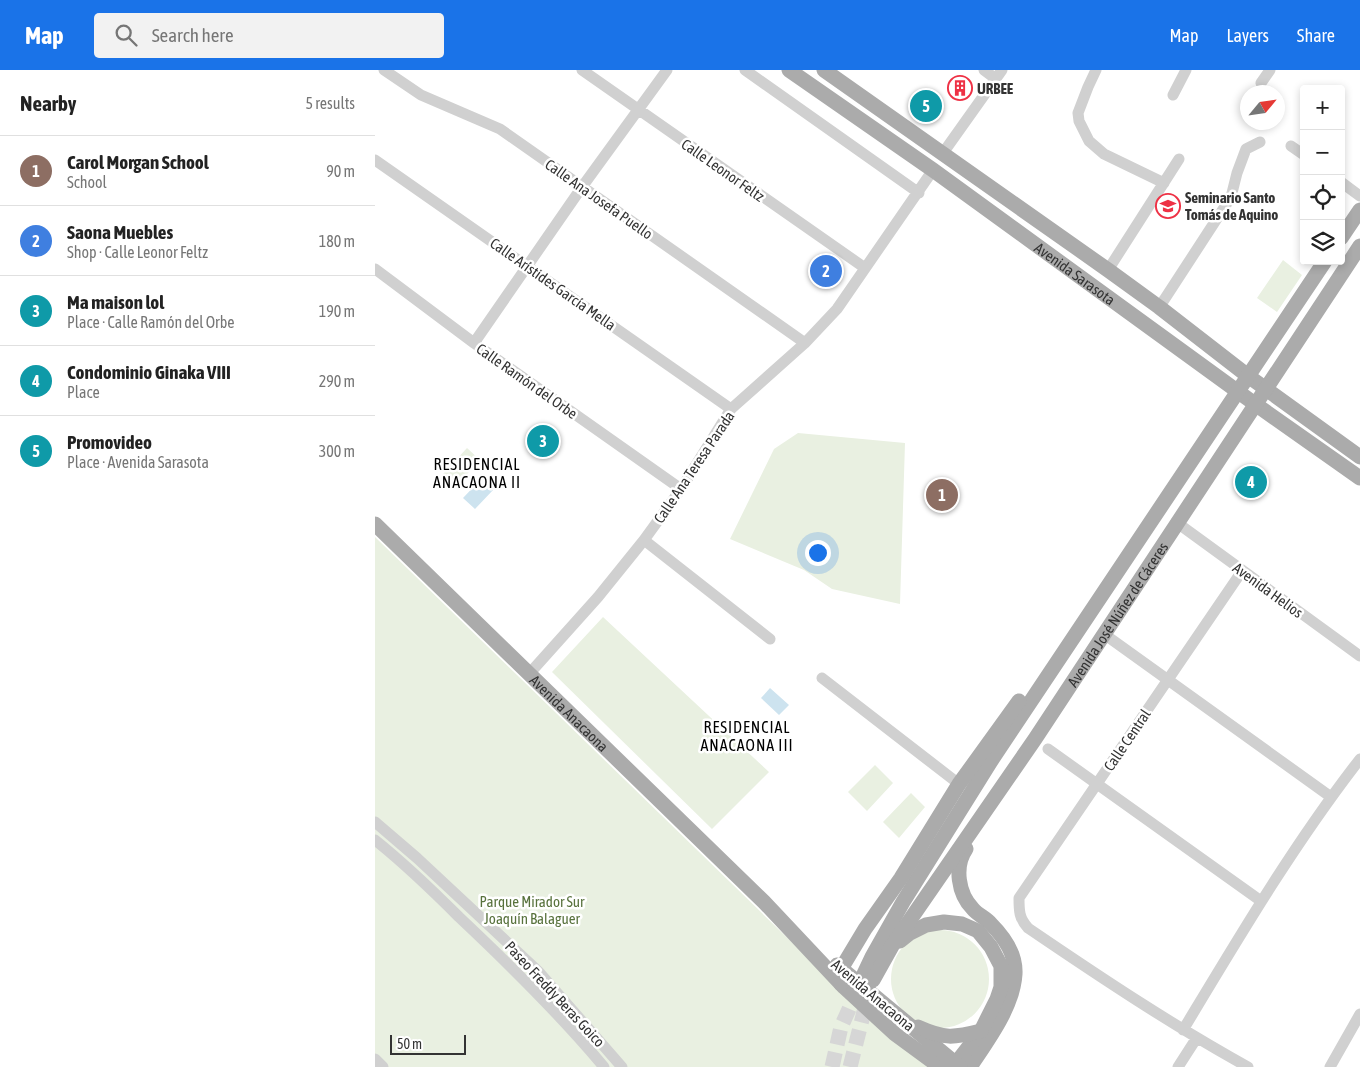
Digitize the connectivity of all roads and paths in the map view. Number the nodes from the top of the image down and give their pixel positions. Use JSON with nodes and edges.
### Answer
{"nodes":[{"id":1,"x":384,"y":70,"type":"edge"},
{"id":2,"x":582,"y":70,"type":"edge"},
{"id":3,"x":667,"y":70,"type":"edge"},
{"id":4,"x":745,"y":70,"type":"edge"},
{"id":5,"x":789,"y":70,"type":"edge"},
{"id":6,"x":824,"y":70,"type":"edge"},
{"id":7,"x":984,"y":70,"type":"edge"},
{"id":8,"x":1096,"y":70,"type":"edge"},
{"id":9,"x":1186,"y":70,"type":"edge"},
{"id":10,"x":1270,"y":70,"type":"edge"},
{"id":11,"x":999,"y":74,"type":"edge"},
{"id":12,"x":1261,"y":83,"type":"dead end"},
{"id":13,"x":1173,"y":95,"type":"dead end"},
{"id":14,"x":638,"y":110,"type":"junction"},
{"id":15,"x":1260,"y":142,"type":"dead end"},
{"id":16,"x":1291,"y":146,"type":"dead end"},
{"id":17,"x":1300,"y":152,"type":"edge"},
{"id":18,"x":943,"y":153,"type":"junction"},
{"id":19,"x":1179,"y":159,"type":"dead end"},
{"id":20,"x":375,"y":160,"type":"edge"},
{"id":21,"x":933,"y":170,"type":"junction"},
{"id":22,"x":1164,"y":184,"type":"junction"},
{"id":23,"x":1345,"y":185,"type":"edge"},
{"id":24,"x":582,"y":187,"type":"junction"},
{"id":25,"x":919,"y":192,"type":"junction"},
{"id":26,"x":1360,"y":196,"type":"edge"},
{"id":27,"x":1360,"y":210,"type":"edge"},
{"id":28,"x":1345,"y":232,"type":"edge"},
{"id":29,"x":1360,"y":246,"type":"edge"},
{"id":30,"x":1322,"y":265,"type":"edge"},
{"id":31,"x":527,"y":266,"type":"junction"},
{"id":32,"x":865,"y":268,"type":"junction"},
{"id":33,"x":375,"y":269,"type":"edge"},
{"id":34,"x":1108,"y":270,"type":"junction"},
{"id":35,"x":1159,"y":306,"type":"junction"},
{"id":36,"x":474,"y":343,"type":"junction"},
{"id":37,"x":805,"y":343,"type":"junction"},
{"id":38,"x":1248,"y":376,"type":"junction"},
{"id":39,"x":1265,"y":388,"type":"junction"},
{"id":40,"x":1238,"y":392,"type":"junction"},
{"id":41,"x":1255,"y":404,"type":"junction"},
{"id":42,"x":731,"y":409,"type":"junction"},
{"id":43,"x":1360,"y":457,"type":"edge"},
{"id":44,"x":1360,"y":478,"type":"edge"},
{"id":45,"x":681,"y":489,"type":"junction"},
{"id":46,"x":1177,"y":522,"type":"junction"},
{"id":47,"x":375,"y":524,"type":"edge"},
{"id":48,"x":1140,"y":537,"type":"junction"},
{"id":49,"x":644,"y":540,"type":"junction"},
{"id":50,"x":1159,"y":550,"type":"junction"},
{"id":51,"x":1127,"y":558,"type":"junction"},
{"id":52,"x":1145,"y":571,"type":"junction"},
{"id":53,"x":1242,"y":571,"type":"junction"},
{"id":54,"x":1105,"y":634,"type":"junction"},
{"id":55,"x":770,"y":639,"type":"dead end"},
{"id":56,"x":1069,"y":644,"type":"junction"},
{"id":57,"x":1090,"y":655,"type":"junction"},
{"id":58,"x":1360,"y":656,"type":"edge"},
{"id":59,"x":529,"y":674,"type":"junction"},
{"id":60,"x":822,"y":678,"type":"dead end"},
{"id":61,"x":1168,"y":680,"type":"junction"},
{"id":62,"x":1048,"y":749,"type":"dead end"},
{"id":63,"x":1360,"y":759,"type":"edge"},
{"id":64,"x":959,"y":784,"type":"junction"},
{"id":65,"x":1097,"y":784,"type":"junction"},
{"id":66,"x":999,"y":790,"type":"junction"},
{"id":67,"x":1331,"y":797,"type":"junction"},
{"id":68,"x":375,"y":822,"type":"edge"},
{"id":69,"x":375,"y":840,"type":"edge"},
{"id":70,"x":1261,"y":901,"type":"junction"},
{"id":71,"x":892,"y":946,"type":"junction"},
{"id":72,"x":852,"y":979,"type":"junction"},
{"id":73,"x":879,"y":1010,"type":"junction"},
{"id":74,"x":1360,"y":1014,"type":"edge"},
{"id":75,"x":903,"y":1020,"type":"junction"},
{"id":76,"x":981,"y":1030,"type":"junction"},
{"id":77,"x":1183,"y":1030,"type":"junction"},
{"id":78,"x":1196,"y":1039,"type":"junction"},
{"id":79,"x":375,"y":1059,"type":"edge"},
{"id":80,"x":960,"y":1066,"type":"edge"},
{"id":81,"x":383,"y":1067,"type":"edge"},
{"id":82,"x":604,"y":1067,"type":"edge"},
{"id":83,"x":622,"y":1067,"type":"edge"},
{"id":84,"x":940,"y":1067,"type":"edge"},
{"id":85,"x":1178,"y":1067,"type":"edge"},
{"id":86,"x":1248,"y":1067,"type":"edge"},
{"id":87,"x":1330,"y":1067,"type":"edge"}],
"edges":[{"from":1,"to":24,"type":"street","name":"Calle Ana Josefa Puello"},
{"from":2,"to":14,"type":"street","name":"Calle Leonor Feltz"},
{"from":3,"to":14,"type":"street"},
{"from":4,"to":25,"type":"street"},
{"from":5,"to":21,"type":"main road","name":"Avenida Sarasota"},
{"from":6,"to":18,"type":"main road","name":"Avenida Sarasota"},
{"from":7,"to":11,"type":"street"},
{"from":8,"to":22,"type":"street"},
{"from":9,"to":13,"type":"street"},
{"from":10,"to":12,"type":"street"},
{"from":11,"to":18,"type":"street"},
{"from":14,"to":24,"type":"street"},
{"from":14,"to":32,"type":"street","name":"Calle Leonor Feltz"},
{"from":15,"to":35,"type":"street"},
{"from":16,"to":17,"type":"street"},
{"from":18,"to":34,"type":"main road","name":"Avenida Sarasota"},
{"from":19,"to":22,"type":"street"},
{"from":20,"to":31,"type":"street","name":"Calle Arístides García Mella"},
{"from":21,"to":25,"type":"street","name":"Calle Ana Teresa Parada"},
{"from":21,"to":40,"type":"main road","name":"Avenida Sarasota"},
{"from":22,"to":34,"type":"street"},
{"from":23,"to":26,"type":"street"},
{"from":24,"to":31,"type":"street"},
{"from":24,"to":37,"type":"street","name":"Calle Ana Josefa Puello"},
{"from":25,"to":32,"type":"street","name":"Calle Ana Teresa Parada"},
{"from":27,"to":28,"type":"main road"},
{"from":29,"to":39,"type":"main road","name":"Avenida José Núñez de Cáceres"},
{"from":30,"to":38,"type":"main road","name":"Avenida José Núñez de Cáceres"},
{"from":31,"to":36,"type":"street"},
{"from":31,"to":42,"type":"street","name":"Calle Arístides García Mella"},
{"from":32,"to":37,"type":"street","name":"Calle Ana Teresa Parada"},
{"from":33,"to":36,"type":"street","name":"Calle Ramón del Orbe"},
{"from":34,"to":35,"type":"main road","name":"Avenida Sarasota"},
{"from":35,"to":38,"type":"main road","name":"Avenida Sarasota"},
{"from":36,"to":45,"type":"street","name":"Calle Ramón del Orbe"},
{"from":37,"to":42,"type":"street","name":"Calle Ana Teresa Parada"},
{"from":38,"to":39,"type":"main road","name":"Avenida Sarasota"},
{"from":38,"to":40,"type":"main road","name":"Avenida José Núñez de Cáceres"},
{"from":39,"to":41,"type":"main road","name":"Avenida José Núñez de Cáceres"},
{"from":39,"to":43,"type":"main road","name":"Avenida Sarasota"},
{"from":40,"to":41,"type":"main road","name":"Avenida Sarasota"},
{"from":40,"to":48,"type":"main road","name":"Avenida José Núñez de Cáceres"},
{"from":41,"to":44,"type":"main road","name":"Avenida Sarasota"},
{"from":41,"to":46,"type":"main road","name":"Avenida José Núñez de Cáceres"},
{"from":42,"to":45,"type":"street","name":"Calle Ana Teresa Parada"},
{"from":45,"to":49,"type":"street","name":"Calle Ana Teresa Parada"},
{"from":46,"to":50,"type":"main road","name":"Avenida José Núñez de Cáceres"},
{"from":46,"to":53,"type":"street","name":"Avenida Helios"},
{"from":47,"to":59,"type":"main road","name":"Avenida Anacaona"},
{"from":48,"to":50,"type":"main road"},
{"from":48,"to":51,"type":"main road","name":"Avenida José Núñez de Cáceres"},
{"from":49,"to":55,"type":"street"},
{"from":49,"to":59,"type":"street","name":"Calle Ana Teresa Parada"},
{"from":50,"to":52,"type":"main road","name":"Avenida José Núñez de Cáceres"},
{"from":51,"to":52,"type":"main road"},
{"from":51,"to":56,"type":"main road","name":"Avenida José Núñez de Cáceres"},
{"from":52,"to":54,"type":"main road","name":"Avenida José Núñez de Cáceres"},
{"from":53,"to":58,"type":"street","name":"Avenida Helios"},
{"from":53,"to":61,"type":"street","name":"Calle Central"},
{"from":54,"to":57,"type":"main road","name":"Avenida José Núñez de Cáceres"},
{"from":54,"to":61,"type":"street"},
{"from":56,"to":57,"type":"main road"},
{"from":56,"to":64,"type":"main road"},
{"from":56,"to":72,"type":"main road","name":"Avenida José Núñez de Cáceres"},
{"from":57,"to":66,"type":"main road","name":"Avenida José Núñez de Cáceres"},
{"from":59,"to":72,"type":"main road","name":"Avenida Anacaona"},
{"from":60,"to":64,"type":"street"},
{"from":61,"to":65,"type":"street","name":"Calle Central"},
{"from":61,"to":67,"type":"street"},
{"from":62,"to":65,"type":"street"},
{"from":63,"to":67,"type":"street"},
{"from":64,"to":72,"type":"main road"},
{"from":65,"to":70,"type":"street"},
{"from":65,"to":77,"type":"street","name":"Calle Central"},
{"from":66,"to":71,"type":"main road","name":"Avenida José Núñez de Cáceres"},
{"from":66,"to":80,"type":"main road"},
{"from":67,"to":70,"type":"street"},
{"from":68,"to":83,"type":"street","name":"Paseo Freddy Beras Goico"},
{"from":69,"to":82,"type":"street","name":"Paseo Freddy Beras Goico"},
{"from":70,"to":77,"type":"street"},
{"from":71,"to":72,"type":"main road","name":"Avenida José Núñez de Cáceres"},
{"from":71,"to":76,"type":"main road"},
{"from":72,"to":73,"type":"main road","name":"Avenida Anacaona"},
{"from":73,"to":75,"type":"main road","name":"Avenida Anacaona"},
{"from":73,"to":84,"type":"main road","name":"Avenida Anacaona"},
{"from":74,"to":87,"type":"street"},
{"from":75,"to":76,"type":"main road"},
{"from":75,"to":80,"type":"main road","name":"Avenida Anacaona"},
{"from":76,"to":80,"type":"main road"},
{"from":77,"to":78,"type":"street"},
{"from":78,"to":85,"type":"street"},
{"from":78,"to":86,"type":"street"},
{"from":79,"to":81,"type":"street"}]}
